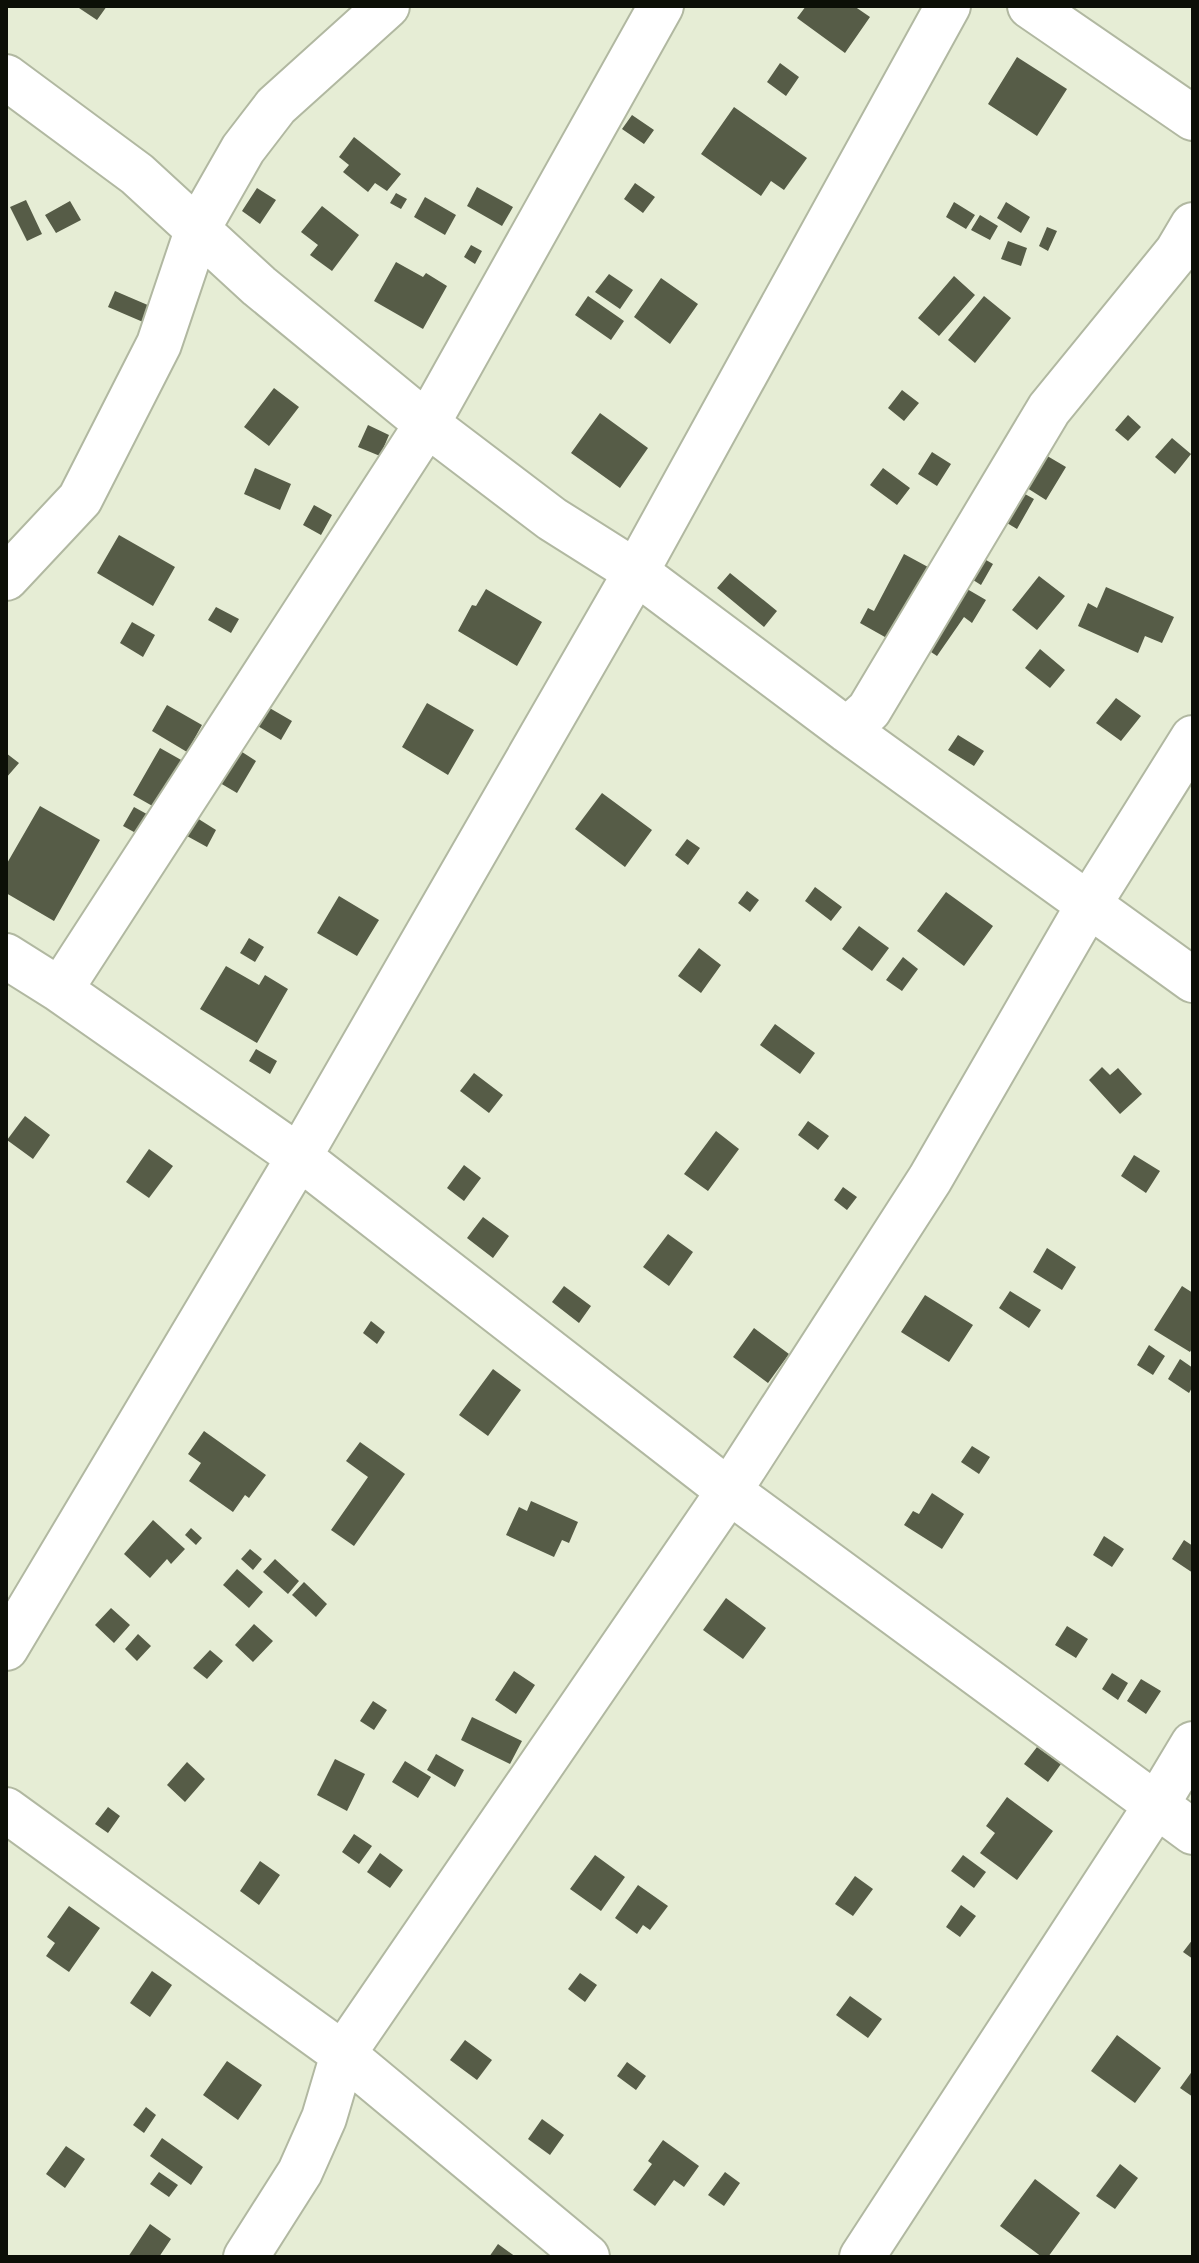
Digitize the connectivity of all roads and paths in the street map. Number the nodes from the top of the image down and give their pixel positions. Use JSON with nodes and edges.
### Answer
{"nodes":[{"id":1,"x":387,"y":6,"type":"edge"},
{"id":2,"x":661,"y":6,"type":"edge"},
{"id":3,"x":948,"y":6,"type":"edge"},
{"id":4,"x":1030,"y":6,"type":"edge"},
{"id":5,"x":6,"y":77,"type":"edge"},
{"id":6,"x":1193,"y":118,"type":"edge"},
{"id":7,"x":1193,"y":225,"type":"edge"},
{"id":8,"x":198,"y":228,"type":"junction"},
{"id":9,"x":427,"y":424,"type":"junction"},
{"id":10,"x":636,"y":572,"type":"junction"},
{"id":11,"x":6,"y":578,"type":"edge"},
{"id":12,"x":847,"y":730,"type":"junction"},
{"id":13,"x":1193,"y":738,"type":"edge"},
{"id":14,"x":1089,"y":904,"type":"junction"},
{"id":15,"x":6,"y":956,"type":"edge"},
{"id":16,"x":1193,"y":980,"type":"edge"},
{"id":17,"x":60,"y":990,"type":"junction"},
{"id":18,"x":299,"y":1157,"type":"junction"},
{"id":19,"x":729,"y":1491,"type":"junction"},
{"id":20,"x":6,"y":1648,"type":"edge"},
{"id":21,"x":1193,"y":1744,"type":"edge"},
{"id":22,"x":1157,"y":1804,"type":"junction"},
{"id":23,"x":6,"y":1810,"type":"edge"},
{"id":24,"x":1193,"y":1832,"type":"edge"},
{"id":25,"x":343,"y":2054,"type":"junction"},
{"id":26,"x":246,"y":2257,"type":"edge"},
{"id":27,"x":587,"y":2257,"type":"edge"},
{"id":28,"x":862,"y":2257,"type":"edge"}],
"edges":[{"from":1,"to":8,"type":"street"},
{"from":2,"to":9,"type":"street"},
{"from":3,"to":10,"type":"street"},
{"from":4,"to":6,"type":"street"},
{"from":5,"to":8,"type":"street"},
{"from":7,"to":12,"type":"street"},
{"from":8,"to":9,"type":"street"},
{"from":8,"to":11,"type":"street"},
{"from":9,"to":10,"type":"street"},
{"from":9,"to":17,"type":"street"},
{"from":10,"to":12,"type":"street"},
{"from":10,"to":18,"type":"street"},
{"from":12,"to":14,"type":"street"},
{"from":13,"to":14,"type":"street"},
{"from":14,"to":16,"type":"street"},
{"from":14,"to":19,"type":"street"},
{"from":15,"to":17,"type":"street"},
{"from":17,"to":18,"type":"street"},
{"from":18,"to":19,"type":"street"},
{"from":18,"to":20,"type":"street"},
{"from":19,"to":22,"type":"street"},
{"from":19,"to":25,"type":"street"},
{"from":21,"to":22,"type":"street"},
{"from":22,"to":24,"type":"street"},
{"from":22,"to":28,"type":"street"},
{"from":23,"to":25,"type":"street"},
{"from":25,"to":26,"type":"street"},
{"from":25,"to":27,"type":"street"}]}
